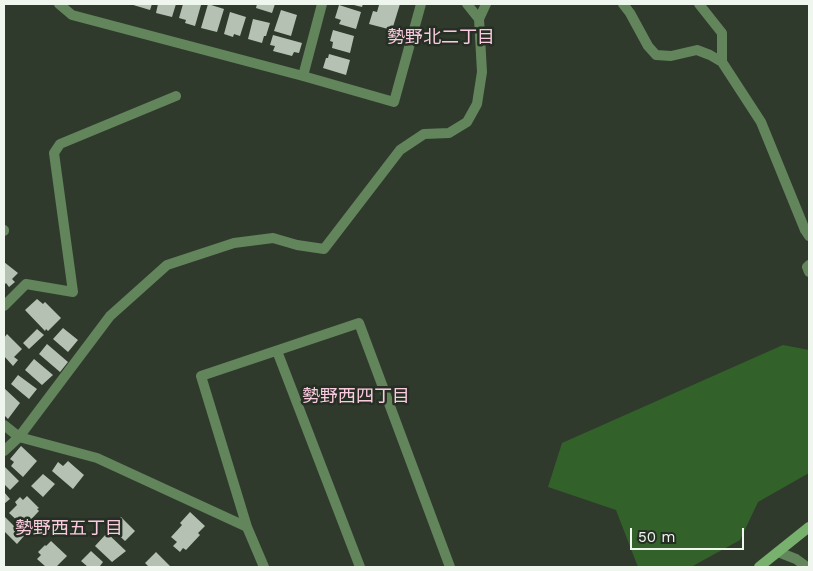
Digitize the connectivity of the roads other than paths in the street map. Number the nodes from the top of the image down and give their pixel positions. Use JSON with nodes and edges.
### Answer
{"nodes":[{"id":1,"x":59,"y":4,"type":"edge"},
{"id":2,"x":322,"y":4,"type":"edge"},
{"id":3,"x":421,"y":4,"type":"edge"},
{"id":4,"x":468,"y":4,"type":"edge"},
{"id":5,"x":486,"y":4,"type":"edge"},
{"id":6,"x":623,"y":4,"type":"edge"},
{"id":7,"x":700,"y":4,"type":"edge"},
{"id":8,"x":479,"y":19,"type":"junction"},
{"id":9,"x":722,"y":62,"type":"junction"},
{"id":10,"x":303,"y":76,"type":"junction"},
{"id":11,"x":176,"y":96,"type":"dead end"},
{"id":12,"x":809,"y":236,"type":"edge"},
{"id":13,"x":809,"y":265,"type":"edge"},
{"id":14,"x":809,"y":272,"type":"edge"},
{"id":15,"x":4,"y":306,"type":"edge"},
{"id":16,"x":277,"y":351,"type":"junction"},
{"id":17,"x":4,"y":426,"type":"edge"},
{"id":18,"x":18,"y":436,"type":"junction"},
{"id":19,"x":4,"y":451,"type":"edge"},
{"id":20,"x":809,"y":527,"type":"edge"},
{"id":21,"x":247,"y":528,"type":"junction"},
{"id":22,"x":778,"y":552,"type":"junction"},
{"id":23,"x":761,"y":566,"type":"edge"},
{"id":24,"x":264,"y":567,"type":"edge"},
{"id":25,"x":360,"y":567,"type":"edge"},
{"id":26,"x":450,"y":567,"type":"edge"},
{"id":27,"x":807,"y":567,"type":"edge"}],
"edges":[{"from":1,"to":10,"type":"street"},
{"from":2,"to":10,"type":"street"},
{"from":3,"to":10,"type":"street"},
{"from":4,"to":8,"type":"street"},
{"from":5,"to":8,"type":"street"},
{"from":6,"to":9,"type":"street"},
{"from":7,"to":9,"type":"street"},
{"from":8,"to":18,"type":"street"},
{"from":9,"to":12,"type":"street"},
{"from":11,"to":15,"type":"street"},
{"from":13,"to":14,"type":"street"},
{"from":16,"to":21,"type":"street"},
{"from":16,"to":25,"type":"street"},
{"from":16,"to":26,"type":"street"},
{"from":17,"to":18,"type":"street"},
{"from":18,"to":19,"type":"street"},
{"from":18,"to":21,"type":"street"},
{"from":20,"to":22,"type":"main road"},
{"from":21,"to":24,"type":"street"},
{"from":22,"to":23,"type":"main road"},
{"from":22,"to":27,"type":"street"}]}
